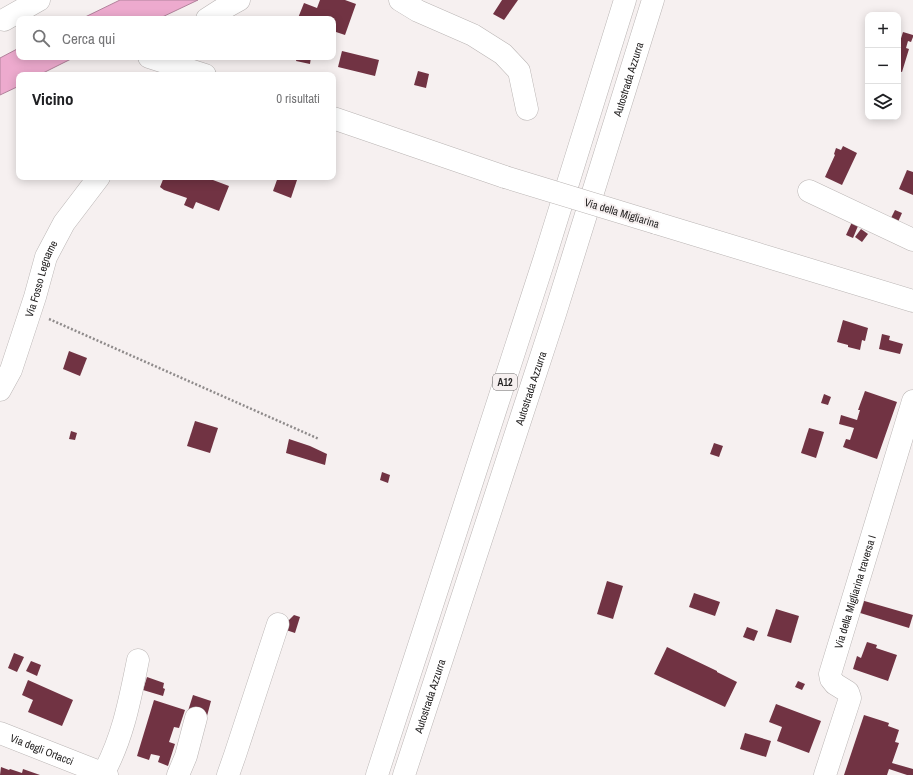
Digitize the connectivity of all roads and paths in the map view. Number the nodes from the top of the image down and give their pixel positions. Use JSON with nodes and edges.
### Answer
{"nodes":[{"id":1,"x":11,"y":0,"type":"edge"},
{"id":2,"x":39,"y":0,"type":"edge"},
{"id":3,"x":239,"y":0,"type":"edge"},
{"id":4,"x":400,"y":0,"type":"edge"},
{"id":5,"x":625,"y":0,"type":"edge"},
{"id":6,"x":653,"y":0,"type":"edge"},
{"id":7,"x":16,"y":16,"type":"edge"},
{"id":8,"x":212,"y":16,"type":"edge"},
{"id":9,"x":8,"y":22,"type":"edge"},
{"id":10,"x":155,"y":60,"type":"edge"},
{"id":11,"x":172,"y":70,"type":"edge"},
{"id":12,"x":185,"y":72,"type":"edge"},
{"id":13,"x":527,"y":109,"type":"dead end"},
{"id":14,"x":336,"y":119,"type":"edge"},
{"id":15,"x":97,"y":180,"type":"edge"},
{"id":16,"x":809,"y":191,"type":"dead end"},
{"id":17,"x":913,"y":240,"type":"edge"},
{"id":18,"x":913,"y":301,"type":"edge"},
{"id":19,"x":30,"y":311,"type":"junction"},
{"id":20,"x":0,"y":390,"type":"edge"},
{"id":21,"x":913,"y":401,"type":"edge"},
{"id":22,"x":319,"y":439,"type":"dead end"},
{"id":23,"x":278,"y":624,"type":"dead end"},
{"id":24,"x":138,"y":660,"type":"dead end"},
{"id":25,"x":196,"y":718,"type":"dead end"},
{"id":26,"x":0,"y":733,"type":"edge"},
{"id":27,"x":406,"y":771,"type":"edge"},
{"id":28,"x":105,"y":774,"type":"edge"},
{"id":29,"x":178,"y":775,"type":"edge"},
{"id":30,"x":228,"y":775,"type":"edge"},
{"id":31,"x":377,"y":775,"type":"edge"},
{"id":32,"x":826,"y":775,"type":"edge"}],
"edges":[{"from":1,"to":9,"type":"main road"},
{"from":2,"to":7,"type":"main road"},
{"from":3,"to":8,"type":"main road"},
{"from":4,"to":13,"type":"main road"},
{"from":5,"to":31,"type":"main road","number":"A12"},
{"from":6,"to":27,"type":"main road","name":"Autostrada Azzurra","number":"A12"},
{"from":10,"to":11,"type":"main road"},
{"from":11,"to":12,"type":"main road"},
{"from":14,"to":18,"type":"main road","name":"Via della Migliarina","bridge":true},
{"from":15,"to":19,"type":"main road","name":"Via Fosso Legname"},
{"from":16,"to":17,"type":"main road"},
{"from":19,"to":20,"type":"main road","name":"Via Fosso Legname"},
{"from":19,"to":22,"type":"path"},
{"from":21,"to":32,"type":"main road","name":"Via della Migliarina traversa I"},
{"from":23,"to":30,"type":"main road"},
{"from":24,"to":28,"type":"main road"},
{"from":25,"to":29,"type":"main road"},
{"from":26,"to":28,"type":"main road","name":"Via degli Ortacci"}]}
